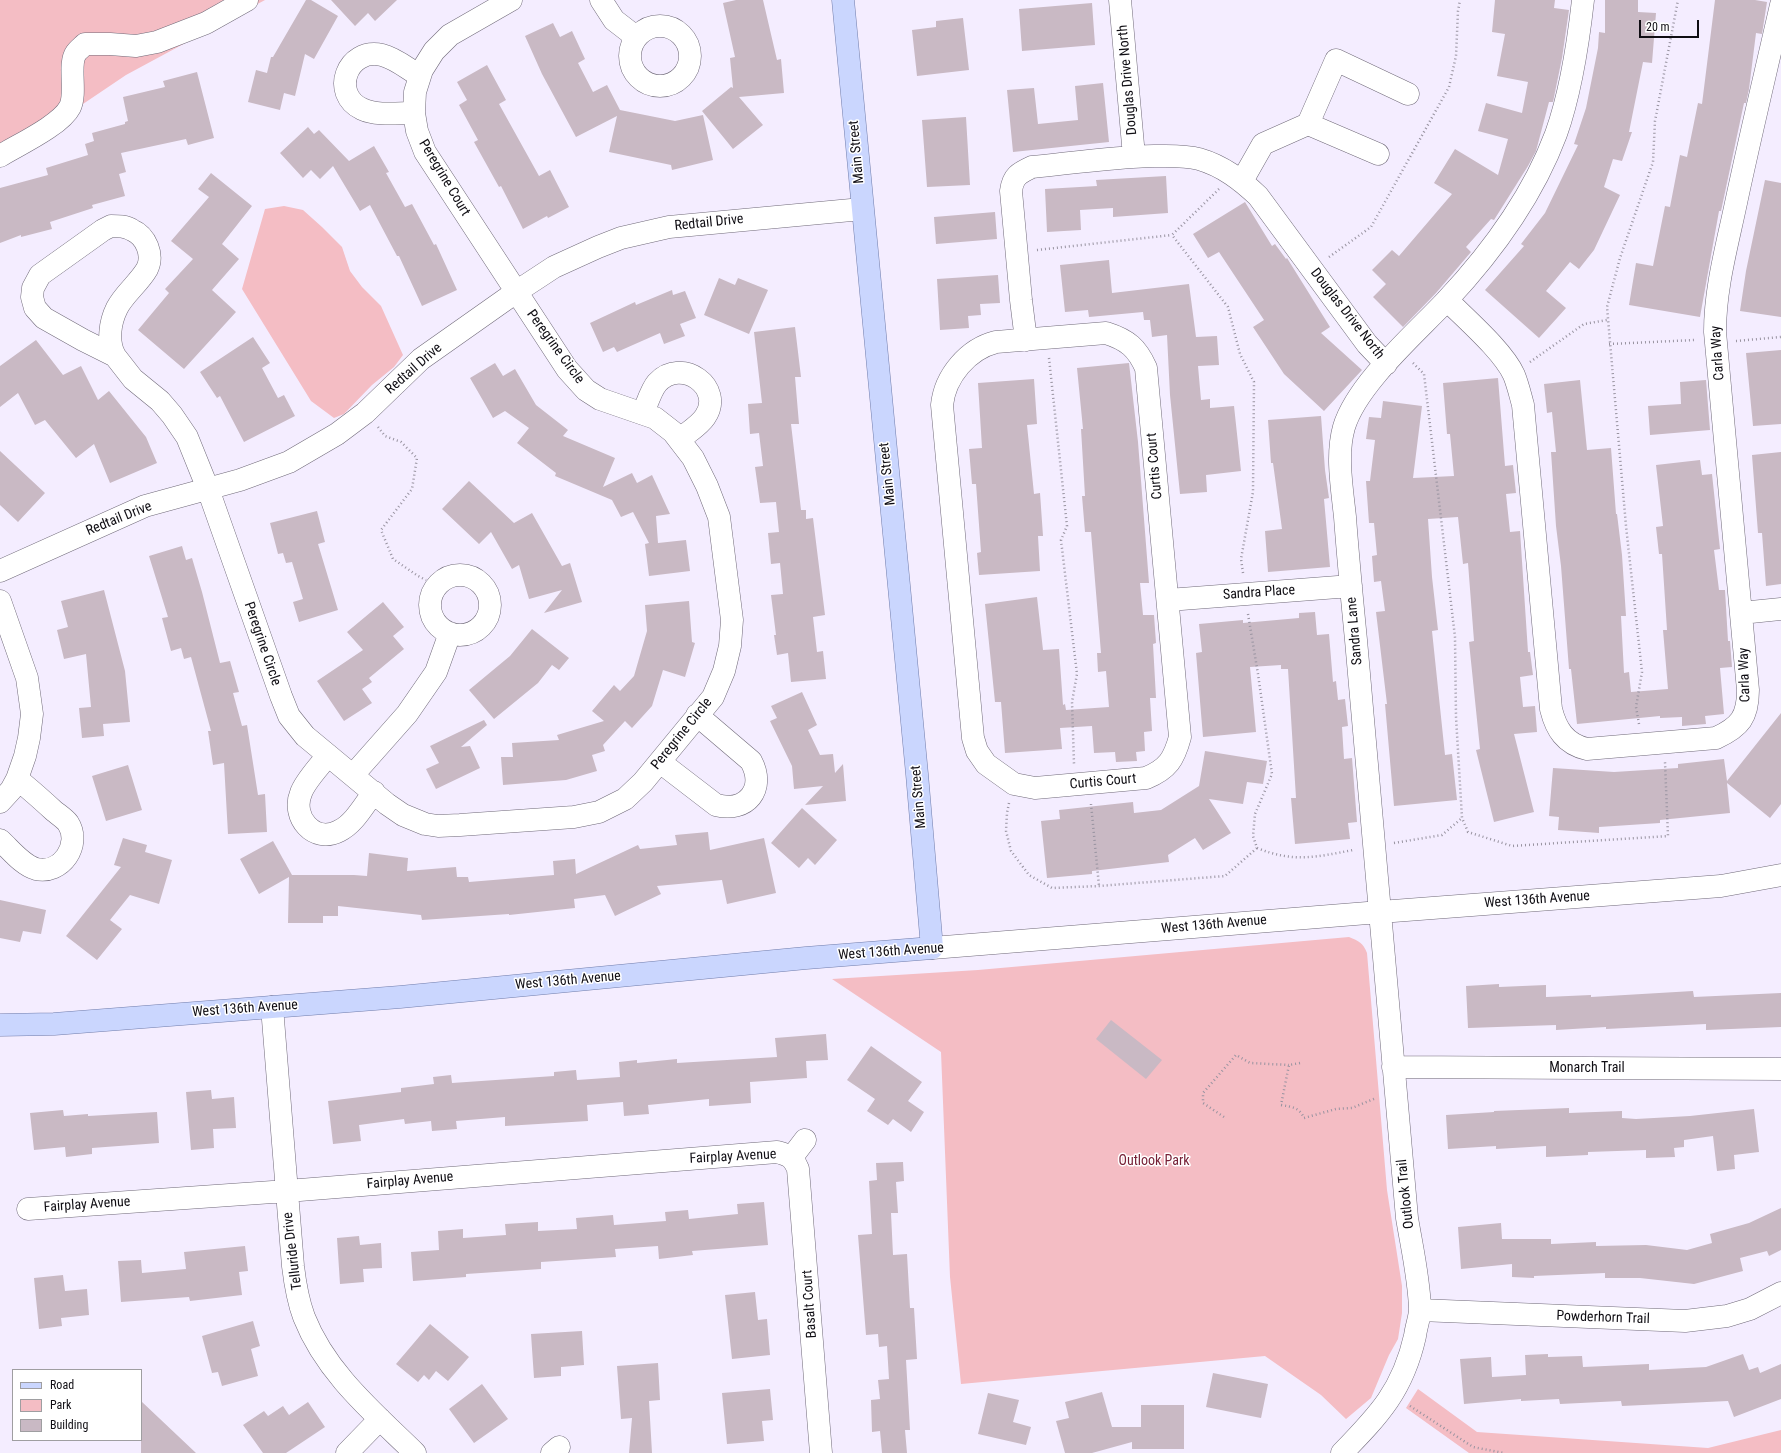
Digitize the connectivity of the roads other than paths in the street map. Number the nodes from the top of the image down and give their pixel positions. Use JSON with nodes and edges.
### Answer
{"nodes":[{"id":1,"x":247,"y":0,"type":"edge"},
{"id":2,"x":511,"y":0,"type":"edge"},
{"id":3,"x":601,"y":0,"type":"edge"},
{"id":4,"x":844,"y":0,"type":"edge"},
{"id":5,"x":1120,"y":0,"type":"edge"},
{"id":6,"x":1583,"y":0,"type":"edge"},
{"id":7,"x":1781,"y":5,"type":"edge"},
{"id":8,"x":636,"y":37,"type":"dead end"},
{"id":9,"x":1774,"y":70,"type":"edge"},
{"id":10,"x":420,"y":76,"type":"junction"},
{"id":11,"x":1408,"y":94,"type":"dead end"},
{"id":12,"x":414,"y":113,"type":"junction"},
{"id":13,"x":1308,"y":124,"type":"junction"},
{"id":14,"x":1378,"y":154,"type":"dead end"},
{"id":15,"x":0,"y":156,"type":"edge"},
{"id":16,"x":1134,"y":156,"type":"junction"},
{"id":17,"x":1238,"y":178,"type":"junction"},
{"id":18,"x":862,"y":210,"type":"junction"},
{"id":19,"x":516,"y":292,"type":"junction"},
{"id":20,"x":1447,"y":300,"type":"junction"},
{"id":21,"x":1036,"y":339,"type":"junction"},
{"id":22,"x":114,"y":356,"type":"junction"},
{"id":23,"x":1393,"y":357,"type":"junction"},
{"id":24,"x":643,"y":413,"type":"junction"},
{"id":25,"x":680,"y":439,"type":"junction"},
{"id":26,"x":208,"y":489,"type":"junction"},
{"id":27,"x":0,"y":571,"type":"edge"},
{"id":28,"x":1351,"y":586,"type":"junction"},
{"id":29,"x":1168,"y":600,"type":"junction"},
{"id":30,"x":0,"y":601,"type":"edge"},
{"id":31,"x":1781,"y":609,"type":"edge"},
{"id":32,"x":1741,"y":613,"type":"junction"},
{"id":33,"x":450,"y":633,"type":"dead end"},
{"id":34,"x":698,"y":715,"type":"junction"},
{"id":35,"x":328,"y":755,"type":"junction"},
{"id":36,"x":660,"y":762,"type":"junction"},
{"id":37,"x":353,"y":775,"type":"junction"},
{"id":38,"x":17,"y":779,"type":"junction"},
{"id":39,"x":374,"y":792,"type":"junction"},
{"id":40,"x":0,"y":802,"type":"edge"},
{"id":41,"x":0,"y":840,"type":"edge"},
{"id":42,"x":1781,"y":875,"type":"edge"},
{"id":43,"x":1380,"y":912,"type":"junction"},
{"id":44,"x":932,"y":948,"type":"junction"},
{"id":45,"x":272,"y":1007,"type":"junction"},
{"id":46,"x":0,"y":1025,"type":"edge"},
{"id":47,"x":1393,"y":1067,"type":"junction"},
{"id":48,"x":1781,"y":1069,"type":"edge"},
{"id":49,"x":805,"y":1140,"type":"dead end"},
{"id":50,"x":792,"y":1157,"type":"junction"},
{"id":51,"x":287,"y":1191,"type":"junction"},
{"id":52,"x":28,"y":1209,"type":"dead end"},
{"id":53,"x":1781,"y":1293,"type":"edge"},
{"id":54,"x":1420,"y":1310,"type":"junction"},
{"id":55,"x":380,"y":1419,"type":"junction"},
{"id":56,"x":347,"y":1453,"type":"edge"},
{"id":57,"x":415,"y":1453,"type":"edge"},
{"id":58,"x":821,"y":1453,"type":"edge"},
{"id":59,"x":1342,"y":1453,"type":"edge"}],
"edges":[{"from":1,"to":15,"type":"street"},
{"from":2,"to":10,"type":"street","name":"Peregrine Court"},
{"from":3,"to":8,"type":"street"},
{"from":4,"to":18,"type":"main road","name":"Main Street"},
{"from":5,"to":16,"type":"street","name":"Douglas Drive North"},
{"from":6,"to":20,"type":"street","name":"Douglas Drive North"},
{"from":7,"to":9,"type":"street","name":"Carla Way"},
{"from":9,"to":32,"type":"street","name":"Carla Way"},
{"from":10,"to":12,"type":"street","name":"Peregrine Court"},
{"from":10,"to":12,"type":"street"},
{"from":11,"to":13,"type":"street"},
{"from":12,"to":19,"type":"street","name":"Peregrine Court"},
{"from":13,"to":14,"type":"street"},
{"from":13,"to":17,"type":"street"},
{"from":16,"to":17,"type":"street","name":"Douglas Drive North"},
{"from":16,"to":21,"type":"street"},
{"from":17,"to":23,"type":"street","name":"Douglas Drive North"},
{"from":18,"to":19,"type":"street","name":"Redtail Drive"},
{"from":18,"to":44,"type":"main road","name":"Main Street"},
{"from":19,"to":24,"type":"street","name":"Peregrine Circle"},
{"from":19,"to":26,"type":"street","name":"Redtail Drive"},
{"from":20,"to":23,"type":"street","name":"Douglas Drive North"},
{"from":20,"to":32,"type":"street","name":"Carla Way"},
{"from":21,"to":29,"type":"street","name":"Curtis Court"},
{"from":21,"to":29,"type":"street","name":"Curtis Court"},
{"from":22,"to":22,"type":"street"},
{"from":22,"to":26,"type":"street","name":"Peregrine Circle"},
{"from":23,"to":28,"type":"street","name":"Sandra Lane"},
{"from":24,"to":25,"type":"street","name":"Peregrine Circle"},
{"from":24,"to":25,"type":"street"},
{"from":25,"to":34,"type":"street","name":"Peregrine Circle"},
{"from":26,"to":27,"type":"street","name":"Redtail Drive"},
{"from":26,"to":35,"type":"street","name":"Peregrine Circle"},
{"from":28,"to":29,"type":"street","name":"Sandra Place"},
{"from":28,"to":43,"type":"street","name":"Sandra Lane"},
{"from":30,"to":38,"type":"street"},
{"from":31,"to":32,"type":"street"},
{"from":33,"to":37,"type":"street"},
{"from":34,"to":36,"type":"street","name":"Peregrine Circle"},
{"from":34,"to":36,"type":"street"},
{"from":35,"to":37,"type":"street","name":"Peregrine Circle"},
{"from":35,"to":39,"type":"street"},
{"from":36,"to":39,"type":"street","name":"Peregrine Circle"},
{"from":37,"to":39,"type":"street","name":"Peregrine Circle"},
{"from":38,"to":40,"type":"street"},
{"from":38,"to":41,"type":"street"},
{"from":42,"to":43,"type":"street","name":"West 136th Avenue"},
{"from":43,"to":44,"type":"street","name":"West 136th Avenue"},
{"from":43,"to":47,"type":"street","name":"Outlook Trail"},
{"from":44,"to":45,"type":"main road","name":"West 136th Avenue"},
{"from":45,"to":46,"type":"main road","name":"West 136th Avenue"},
{"from":45,"to":51,"type":"street","name":"Telluride Drive"},
{"from":47,"to":48,"type":"street","name":"Monarch Trail"},
{"from":47,"to":54,"type":"street","name":"Outlook Trail"},
{"from":49,"to":50,"type":"street"},
{"from":50,"to":51,"type":"street","name":"Fairplay Avenue"},
{"from":50,"to":58,"type":"street","name":"Basalt Court"},
{"from":51,"to":52,"type":"street","name":"Fairplay Avenue"},
{"from":51,"to":55,"type":"street","name":"Telluride Drive"},
{"from":53,"to":54,"type":"street","name":"Powderhorn Trail"},
{"from":54,"to":59,"type":"street","name":"Outlook Trail"},
{"from":55,"to":56,"type":"street"},
{"from":55,"to":57,"type":"street","name":"Telluride Drive"}]}
